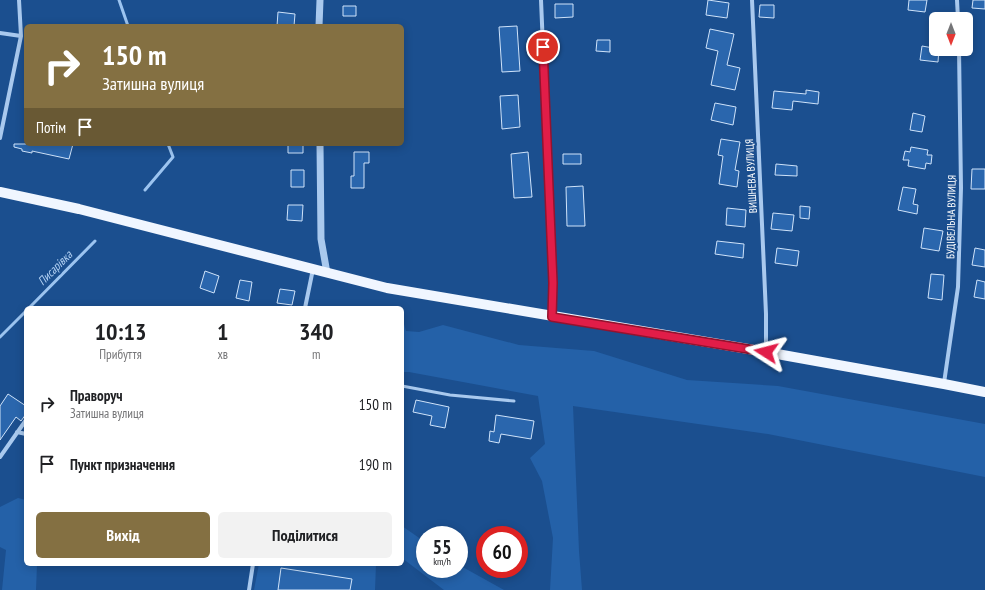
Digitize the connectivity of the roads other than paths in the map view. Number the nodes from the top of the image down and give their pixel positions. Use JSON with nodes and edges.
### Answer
{"nodes":[{"id":1,"x":19,"y":0,"type":"edge"},
{"id":2,"x":320,"y":0,"type":"edge"},
{"id":3,"x":541,"y":0,"type":"edge"},
{"id":4,"x":752,"y":0,"type":"edge"},
{"id":5,"x":958,"y":0,"type":"edge"},
{"id":6,"x":958,"y":12,"type":"edge"},
{"id":7,"x":319,"y":24,"type":"edge"},
{"id":8,"x":0,"y":33,"type":"edge"},
{"id":9,"x":21,"y":36,"type":"junction"},
{"id":10,"x":958,"y":56,"type":"edge"},
{"id":11,"x":0,"y":138,"type":"edge"},
{"id":12,"x":320,"y":146,"type":"edge"},
{"id":13,"x":0,"y":192,"type":"edge"},
{"id":14,"x":313,"y":269,"type":"junction"},
{"id":15,"x":327,"y":273,"type":"junction"},
{"id":16,"x":305,"y":306,"type":"edge"},
{"id":17,"x":552,"y":317,"type":"junction"},
{"id":18,"x":766,"y":352,"type":"junction"},
{"id":19,"x":944,"y":384,"type":"junction"},
{"id":20,"x":404,"y":386,"type":"edge"},
{"id":21,"x":985,"y":392,"type":"edge"},
{"id":22,"x":514,"y":401,"type":"dead end"},
{"id":23,"x":24,"y":423,"type":"edge"},
{"id":24,"x":17,"y":432,"type":"junction"},
{"id":25,"x":24,"y":434,"type":"edge"},
{"id":26,"x":0,"y":456,"type":"edge"},
{"id":27,"x":253,"y":566,"type":"edge"},
{"id":28,"x":249,"y":590,"type":"edge"}],
"edges":[{"from":1,"to":9,"type":"street"},
{"from":2,"to":7,"type":"street"},
{"from":3,"to":17,"type":"street"},
{"from":4,"to":18,"type":"street","name":"ВИШНЕВА ВУЛИЦЯ"},
{"from":5,"to":6,"type":"street"},
{"from":8,"to":9,"type":"street"},
{"from":9,"to":11,"type":"street"},
{"from":10,"to":19,"type":"street","name":"БУДІВЕЛЬНА ВУЛИЦЯ"},
{"from":12,"to":15,"type":"street"},
{"from":13,"to":14,"type":"main road"},
{"from":14,"to":15,"type":"main road"},
{"from":14,"to":16,"type":"street"},
{"from":15,"to":17,"type":"main road"},
{"from":17,"to":18,"type":"main road"},
{"from":18,"to":19,"type":"main road"},
{"from":19,"to":21,"type":"main road"},
{"from":20,"to":22,"type":"lane"},
{"from":23,"to":24,"type":"street"},
{"from":24,"to":25,"type":"street"},
{"from":24,"to":26,"type":"street"},
{"from":27,"to":28,"type":"street"}]}
